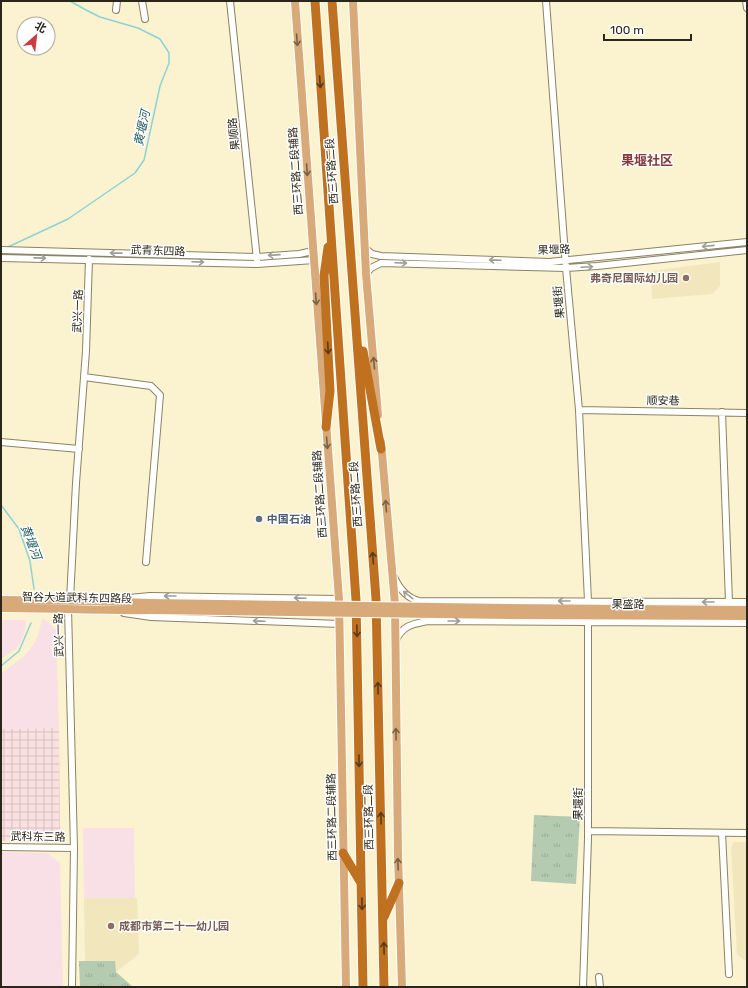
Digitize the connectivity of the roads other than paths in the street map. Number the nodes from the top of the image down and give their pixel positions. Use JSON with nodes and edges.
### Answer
{"nodes":[{"id":1,"x":116,"y":1,"type":"edge"},
{"id":2,"x":142,"y":1,"type":"edge"},
{"id":3,"x":230,"y":1,"type":"edge"},
{"id":4,"x":295,"y":1,"type":"edge"},
{"id":5,"x":308,"y":1,"type":"edge"},
{"id":6,"x":315,"y":1,"type":"edge"},
{"id":7,"x":332,"y":1,"type":"edge"},
{"id":8,"x":337,"y":1,"type":"edge"},
{"id":9,"x":353,"y":1,"type":"edge"},
{"id":10,"x":546,"y":1,"type":"edge"},
{"id":11,"x":746,"y":1,"type":"edge"},
{"id":12,"x":747,"y":8,"type":"edge"},
{"id":13,"x":116,"y":10,"type":"dead end"},
{"id":14,"x":145,"y":19,"type":"dead end"},
{"id":15,"x":316,"y":23,"type":"junction"},
{"id":16,"x":334,"y":24,"type":"junction"},
{"id":17,"x":330,"y":226,"type":"junction"},
{"id":18,"x":747,"y":242,"type":"edge"},
{"id":19,"x":365,"y":248,"type":"junction"},
{"id":20,"x":1,"y":250,"type":"edge"},
{"id":21,"x":747,"y":250,"type":"edge"},
{"id":22,"x":313,"y":251,"type":"junction"},
{"id":23,"x":257,"y":257,"type":"junction"},
{"id":24,"x":1,"y":258,"type":"edge"},
{"id":25,"x":89,"y":259,"type":"junction"},
{"id":26,"x":314,"y":260,"type":"junction"},
{"id":27,"x":566,"y":260,"type":"junction"},
{"id":28,"x":257,"y":264,"type":"junction"},
{"id":29,"x":566,"y":268,"type":"junction"},
{"id":30,"x":366,"y":274,"type":"junction"},
{"id":31,"x":354,"y":306,"type":"junction"},
{"id":32,"x":84,"y":377,"type":"junction"},
{"id":33,"x":579,"y":410,"type":"junction"},
{"id":34,"x":722,"y":412,"type":"junction"},
{"id":35,"x":747,"y":413,"type":"edge"},
{"id":36,"x":326,"y":427,"type":"junction"},
{"id":37,"x":1,"y":442,"type":"edge"},
{"id":38,"x":79,"y":449,"type":"junction"},
{"id":39,"x":381,"y":449,"type":"junction"},
{"id":40,"x":146,"y":562,"type":"dead end"},
{"id":41,"x":392,"y":572,"type":"junction"},
{"id":42,"x":339,"y":599,"type":"junction"},
{"id":43,"x":1,"y":600,"type":"edge"},
{"id":44,"x":98,"y":601,"type":"junction"},
{"id":45,"x":588,"y":601,"type":"junction"},
{"id":46,"x":617,"y":601,"type":"junction"},
{"id":47,"x":683,"y":602,"type":"junction"},
{"id":48,"x":729,"y":602,"type":"junction"},
{"id":49,"x":747,"y":602,"type":"edge"},
{"id":50,"x":69,"y":604,"type":"junction"},
{"id":51,"x":151,"y":607,"type":"junction"},
{"id":52,"x":1,"y":608,"type":"edge"},
{"id":53,"x":102,"y":610,"type":"junction"},
{"id":54,"x":747,"y":610,"type":"edge"},
{"id":55,"x":656,"y":612,"type":"junction"},
{"id":56,"x":747,"y":616,"type":"edge"},
{"id":57,"x":588,"y":622,"type":"junction"},
{"id":58,"x":614,"y":622,"type":"junction"},
{"id":59,"x":680,"y":622,"type":"junction"},
{"id":60,"x":747,"y":623,"type":"edge"},
{"id":61,"x":340,"y":624,"type":"junction"},
{"id":62,"x":395,"y":641,"type":"junction"},
{"id":63,"x":588,"y":831,"type":"junction"},
{"id":64,"x":722,"y":833,"type":"junction"},
{"id":65,"x":747,"y":834,"type":"edge"},
{"id":66,"x":1,"y":847,"type":"edge"},
{"id":67,"x":74,"y":848,"type":"junction"},
{"id":68,"x":344,"y":854,"type":"junction"},
{"id":69,"x":362,"y":884,"type":"junction"},
{"id":70,"x":399,"y":884,"type":"junction"},
{"id":71,"x":383,"y":920,"type":"junction"},
{"id":72,"x":729,"y":974,"type":"dead end"},
{"id":73,"x":599,"y":977,"type":"dead end"},
{"id":74,"x":72,"y":987,"type":"edge"},
{"id":75,"x":346,"y":987,"type":"edge"},
{"id":76,"x":363,"y":987,"type":"edge"},
{"id":77,"x":384,"y":987,"type":"edge"},
{"id":78,"x":402,"y":987,"type":"edge"},
{"id":79,"x":583,"y":987,"type":"edge"},
{"id":80,"x":600,"y":987,"type":"edge"}],
"edges":[{"from":1,"to":13,"type":"street"},
{"from":2,"to":14,"type":"street"},
{"from":3,"to":23,"type":"street","name":"果顺路"},
{"from":4,"to":22,"type":"main road","name":"西三环路二段辅路","one_way":true},
{"from":5,"to":15,"type":"highway"},
{"from":6,"to":15,"type":"highway","name":"西三环路二段"},
{"from":7,"to":16,"type":"highway","name":"西三环路二段"},
{"from":8,"to":16,"type":"highway"},
{"from":9,"to":19,"type":"main road"},
{"from":10,"to":27,"type":"street","name":"果堰街"},
{"from":11,"to":12,"type":"street"},
{"from":15,"to":17,"type":"highway","name":"西三环路二段","one_way":true},
{"from":16,"to":31,"type":"highway","name":"西三环路二段"},
{"from":17,"to":36,"type":"highway","one_way":true},
{"from":17,"to":69,"type":"highway","name":"西三环路二段","one_way":true},
{"from":18,"to":27,"type":"street","name":"果堰路","one_way":true},
{"from":27,"to":19,"type":"street","name":"果堰路","one_way":true},
{"from":19,"to":30,"type":"main road"},
{"from":23,"to":20,"type":"street","name":"武青东四路","one_way":true},
{"from":29,"to":21,"type":"street","name":"果堰路","one_way":true},
{"from":22,"to":23,"type":"street","name":"武青东四路","one_way":true},
{"from":22,"to":26,"type":"main road","name":"西三环路二段辅路"},
{"from":23,"to":28,"type":"street","name":"果顺路"},
{"from":24,"to":25,"type":"street","name":"武青东四路","one_way":true},
{"from":25,"to":28,"type":"street","name":"武青东四路","one_way":true},
{"from":25,"to":32,"type":"street","name":"武兴一路"},
{"from":26,"to":28,"type":"street","name":"武青东四路"},
{"from":26,"to":36,"type":"main road","name":"西三环路二段辅路","one_way":true},
{"from":27,"to":29,"type":"street","name":"果堰街"},
{"from":30,"to":29,"type":"street","name":"果堰路","one_way":true},
{"from":29,"to":33,"type":"street","name":"果堰街"},
{"from":39,"to":30,"type":"main road","one_way":true},
{"from":31,"to":39,"type":"highway"},
{"from":71,"to":31,"type":"highway","name":"西三环路二段","one_way":true},
{"from":32,"to":38,"type":"street","name":"武兴一路"},
{"from":32,"to":40,"type":"street"},
{"from":33,"to":34,"type":"street","name":"顺安巷"},
{"from":33,"to":45,"type":"street","name":"果堰街"},
{"from":34,"to":35,"type":"street","name":"顺安巷"},
{"from":34,"to":48,"type":"street"},
{"from":36,"to":42,"type":"main road","name":"西三环路二段辅路","one_way":true},
{"from":37,"to":38,"type":"street"},
{"from":38,"to":50,"type":"street","name":"武兴一路"},
{"from":41,"to":39,"type":"main road","one_way":true},
{"from":45,"to":41,"type":"street","one_way":true},
{"from":41,"to":62,"type":"main road"},
{"from":42,"to":44,"type":"street","one_way":true},
{"from":42,"to":61,"type":"main road","name":"西三环路二段辅路"},
{"from":43,"to":50,"type":"main road","name":"智谷大道武科东四路段"},
{"from":44,"to":50,"type":"main road"},
{"from":44,"to":51,"type":"main road"},
{"from":45,"to":46,"type":"street"},
{"from":46,"to":47,"type":"street"},
{"from":46,"to":55,"type":"street"},
{"from":48,"to":47,"type":"street","one_way":true},
{"from":47,"to":55,"type":"street"},
{"from":48,"to":49,"type":"street"},
{"from":50,"to":52,"type":"main road","name":"智谷大道武科东四路段"},
{"from":50,"to":53,"type":"main road","name":"智谷大道武科东四路段"},
{"from":50,"to":67,"type":"street","name":"武兴一路"},
{"from":51,"to":53,"type":"main road","name":"智谷大道武科东四路段"},
{"from":51,"to":55,"type":"main road","name":"果盛路","bridge":true},
{"from":61,"to":53,"type":"street","one_way":true},
{"from":54,"to":55,"type":"main road"},
{"from":55,"to":56,"type":"main road","name":"果盛路"},
{"from":55,"to":58,"type":"street"},
{"from":55,"to":59,"type":"street"},
{"from":57,"to":58,"type":"street"},
{"from":62,"to":57,"type":"street","one_way":true},
{"from":57,"to":63,"type":"street","name":"果堰街"},
{"from":58,"to":59,"type":"street"},
{"from":59,"to":60,"type":"street"},
{"from":61,"to":68,"type":"main road","name":"西三环路二段辅路"},
{"from":70,"to":62,"type":"main road","one_way":true},
{"from":63,"to":64,"type":"street"},
{"from":63,"to":79,"type":"street","name":"果堰街"},
{"from":64,"to":65,"type":"street"},
{"from":64,"to":72,"type":"street"},
{"from":66,"to":67,"type":"street","name":"武科东三路"},
{"from":67,"to":74,"type":"street","name":"武兴一路"},
{"from":68,"to":69,"type":"highway"},
{"from":68,"to":75,"type":"main road","name":"西三环路二段辅路"},
{"from":69,"to":76,"type":"highway","name":"西三环路二段","one_way":true},
{"from":70,"to":71,"type":"highway"},
{"from":70,"to":78,"type":"main road"},
{"from":77,"to":71,"type":"highway","name":"西三环路二段","one_way":true},
{"from":73,"to":80,"type":"street"}]}
